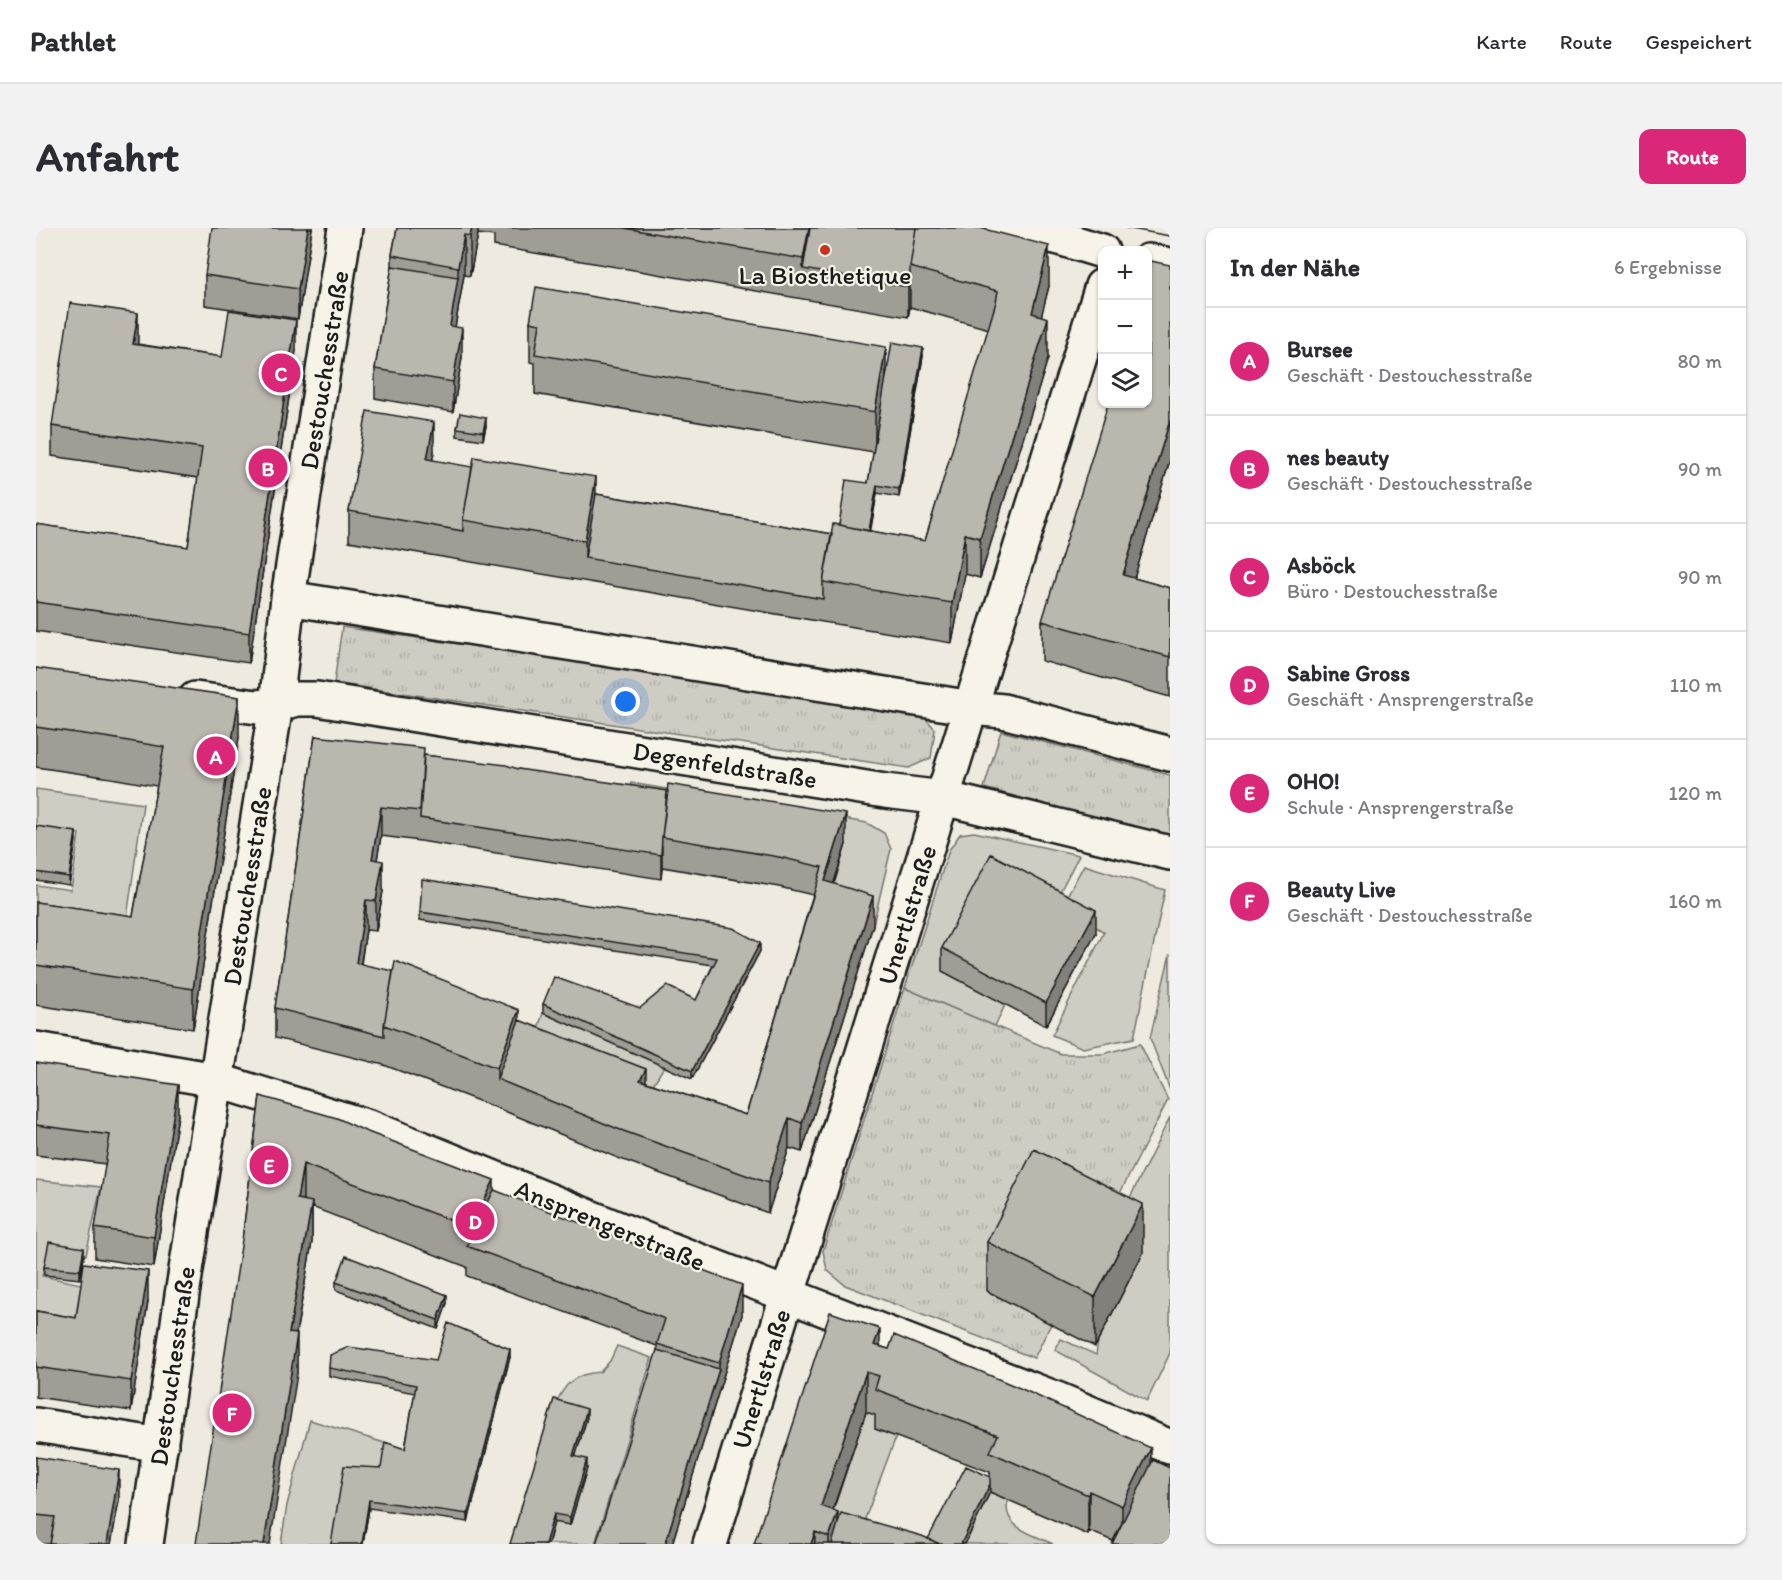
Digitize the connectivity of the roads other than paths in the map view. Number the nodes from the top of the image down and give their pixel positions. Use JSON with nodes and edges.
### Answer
{"nodes":[{"id":1,"x":345,"y":228,"type":"edge"},
{"id":2,"x":1004,"y":228,"type":"edge"},
{"id":3,"x":1098,"y":250,"type":"edge"},
{"id":4,"x":1152,"y":262,"type":"edge"},
{"id":5,"x":1170,"y":266,"type":"edge"},
{"id":6,"x":1098,"y":299,"type":"edge"},
{"id":7,"x":288,"y":598,"type":"junction"},
{"id":8,"x":165,"y":694,"type":"edge"},
{"id":9,"x":276,"y":705,"type":"junction"},
{"id":10,"x":972,"y":708,"type":"junction"},
{"id":11,"x":1170,"y":754,"type":"edge"},
{"id":12,"x":944,"y":798,"type":"junction"},
{"id":13,"x":1170,"y":853,"type":"edge"},
{"id":14,"x":36,"y":1049,"type":"edge"},
{"id":15,"x":216,"y":1080,"type":"junction"},
{"id":16,"x":787,"y":1295,"type":"junction"},
{"id":17,"x":36,"y":1425,"type":"edge"},
{"id":18,"x":1155,"y":1441,"type":"edge"},
{"id":19,"x":160,"y":1445,"type":"junction"},
{"id":20,"x":146,"y":1544,"type":"edge"},
{"id":21,"x":710,"y":1544,"type":"edge"}],
"edges":[{"from":1,"to":7,"type":"street","name":"Destouchesstraße"},
{"from":2,"to":3,"type":"street"},
{"from":4,"to":5,"type":"street"},
{"from":6,"to":10,"type":"street","name":"Unertlstraße"},
{"from":7,"to":9,"type":"street","name":"Destouchesstraße"},
{"from":7,"to":10,"type":"street"},
{"from":8,"to":9,"type":"street","name":"Degenfeldstraße"},
{"from":9,"to":12,"type":"street","name":"Degenfeldstraße"},
{"from":9,"to":15,"type":"street","name":"Destouchesstraße"},
{"from":10,"to":11,"type":"street"},
{"from":10,"to":12,"type":"street","name":"Unertlstraße"},
{"from":12,"to":13,"type":"street","name":"Degenfeldstraße"},
{"from":12,"to":16,"type":"street","name":"Unertlstraße"},
{"from":14,"to":15,"type":"street","name":"Ansprengerstraße"},
{"from":15,"to":16,"type":"street","name":"Ansprengerstraße"},
{"from":15,"to":19,"type":"street","name":"Destouchesstraße"},
{"from":16,"to":18,"type":"street","name":"Ansprengerstraße"},
{"from":16,"to":21,"type":"street","name":"Unertlstraße"},
{"from":17,"to":19,"type":"street"},
{"from":19,"to":20,"type":"street","name":"Destouchesstraße"}]}
